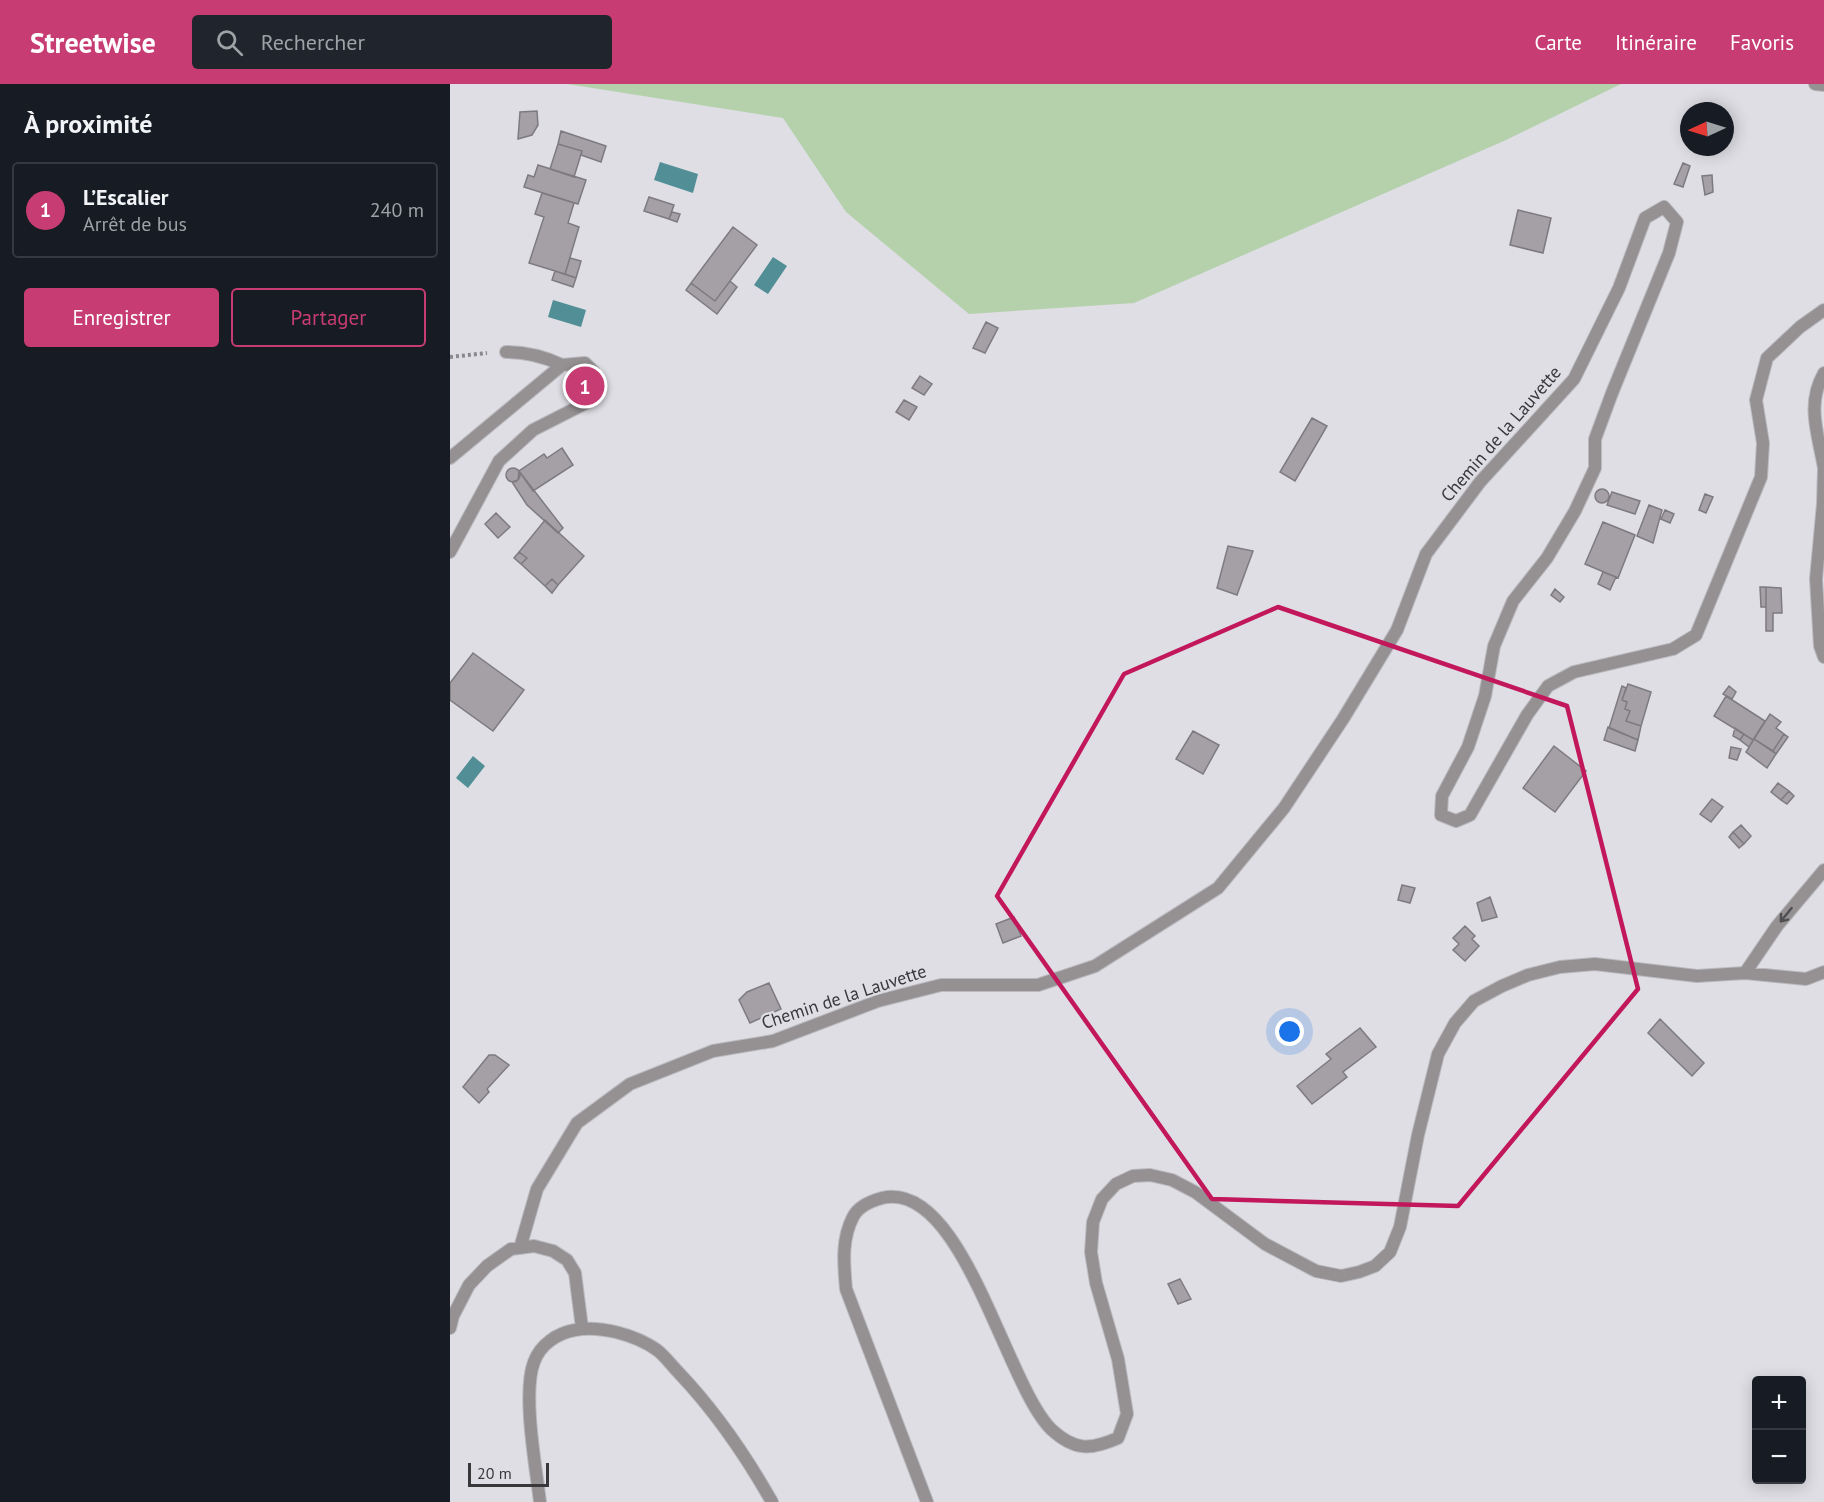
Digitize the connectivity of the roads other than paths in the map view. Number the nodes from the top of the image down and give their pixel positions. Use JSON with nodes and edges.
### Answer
{"nodes":[{"id":1,"x":1815,"y":84,"type":"edge"},
{"id":2,"x":1824,"y":85,"type":"edge"},
{"id":3,"x":1824,"y":310,"type":"edge"},
{"id":4,"x":506,"y":352,"type":"road end"},
{"id":5,"x":562,"y":365,"type":"junction"},
{"id":6,"x":1824,"y":373,"type":"edge"},
{"id":7,"x":450,"y":458,"type":"edge"},
{"id":8,"x":1824,"y":468,"type":"edge"},
{"id":9,"x":450,"y":552,"type":"edge"},
{"id":10,"x":1824,"y":657,"type":"edge"},
{"id":11,"x":1824,"y":870,"type":"edge"},
{"id":12,"x":1824,"y":972,"type":"edge"},
{"id":13,"x":1745,"y":973,"type":"junction"},
{"id":14,"x":520,"y":1248,"type":"junction"},
{"id":15,"x":450,"y":1328,"type":"edge"},
{"id":16,"x":582,"y":1328,"type":"junction"},
{"id":17,"x":540,"y":1502,"type":"edge"},
{"id":18,"x":772,"y":1502,"type":"edge"},
{"id":19,"x":927,"y":1502,"type":"edge"}],
"edges":[{"from":1,"to":2,"type":"street"},
{"from":3,"to":14,"type":"street","name":"Chemin de la Lauvette"},
{"from":4,"to":5,"type":"street"},
{"from":5,"to":7,"type":"street"},
{"from":5,"to":9,"type":"street"},
{"from":6,"to":8,"type":"street"},
{"from":8,"to":10,"type":"street"},
{"from":11,"to":13,"type":"street","one_way":true},
{"from":12,"to":13,"type":"street"},
{"from":13,"to":19,"type":"street"},
{"from":14,"to":15,"type":"street"},
{"from":14,"to":16,"type":"street"},
{"from":16,"to":17,"type":"street"},
{"from":16,"to":18,"type":"street"}]}
